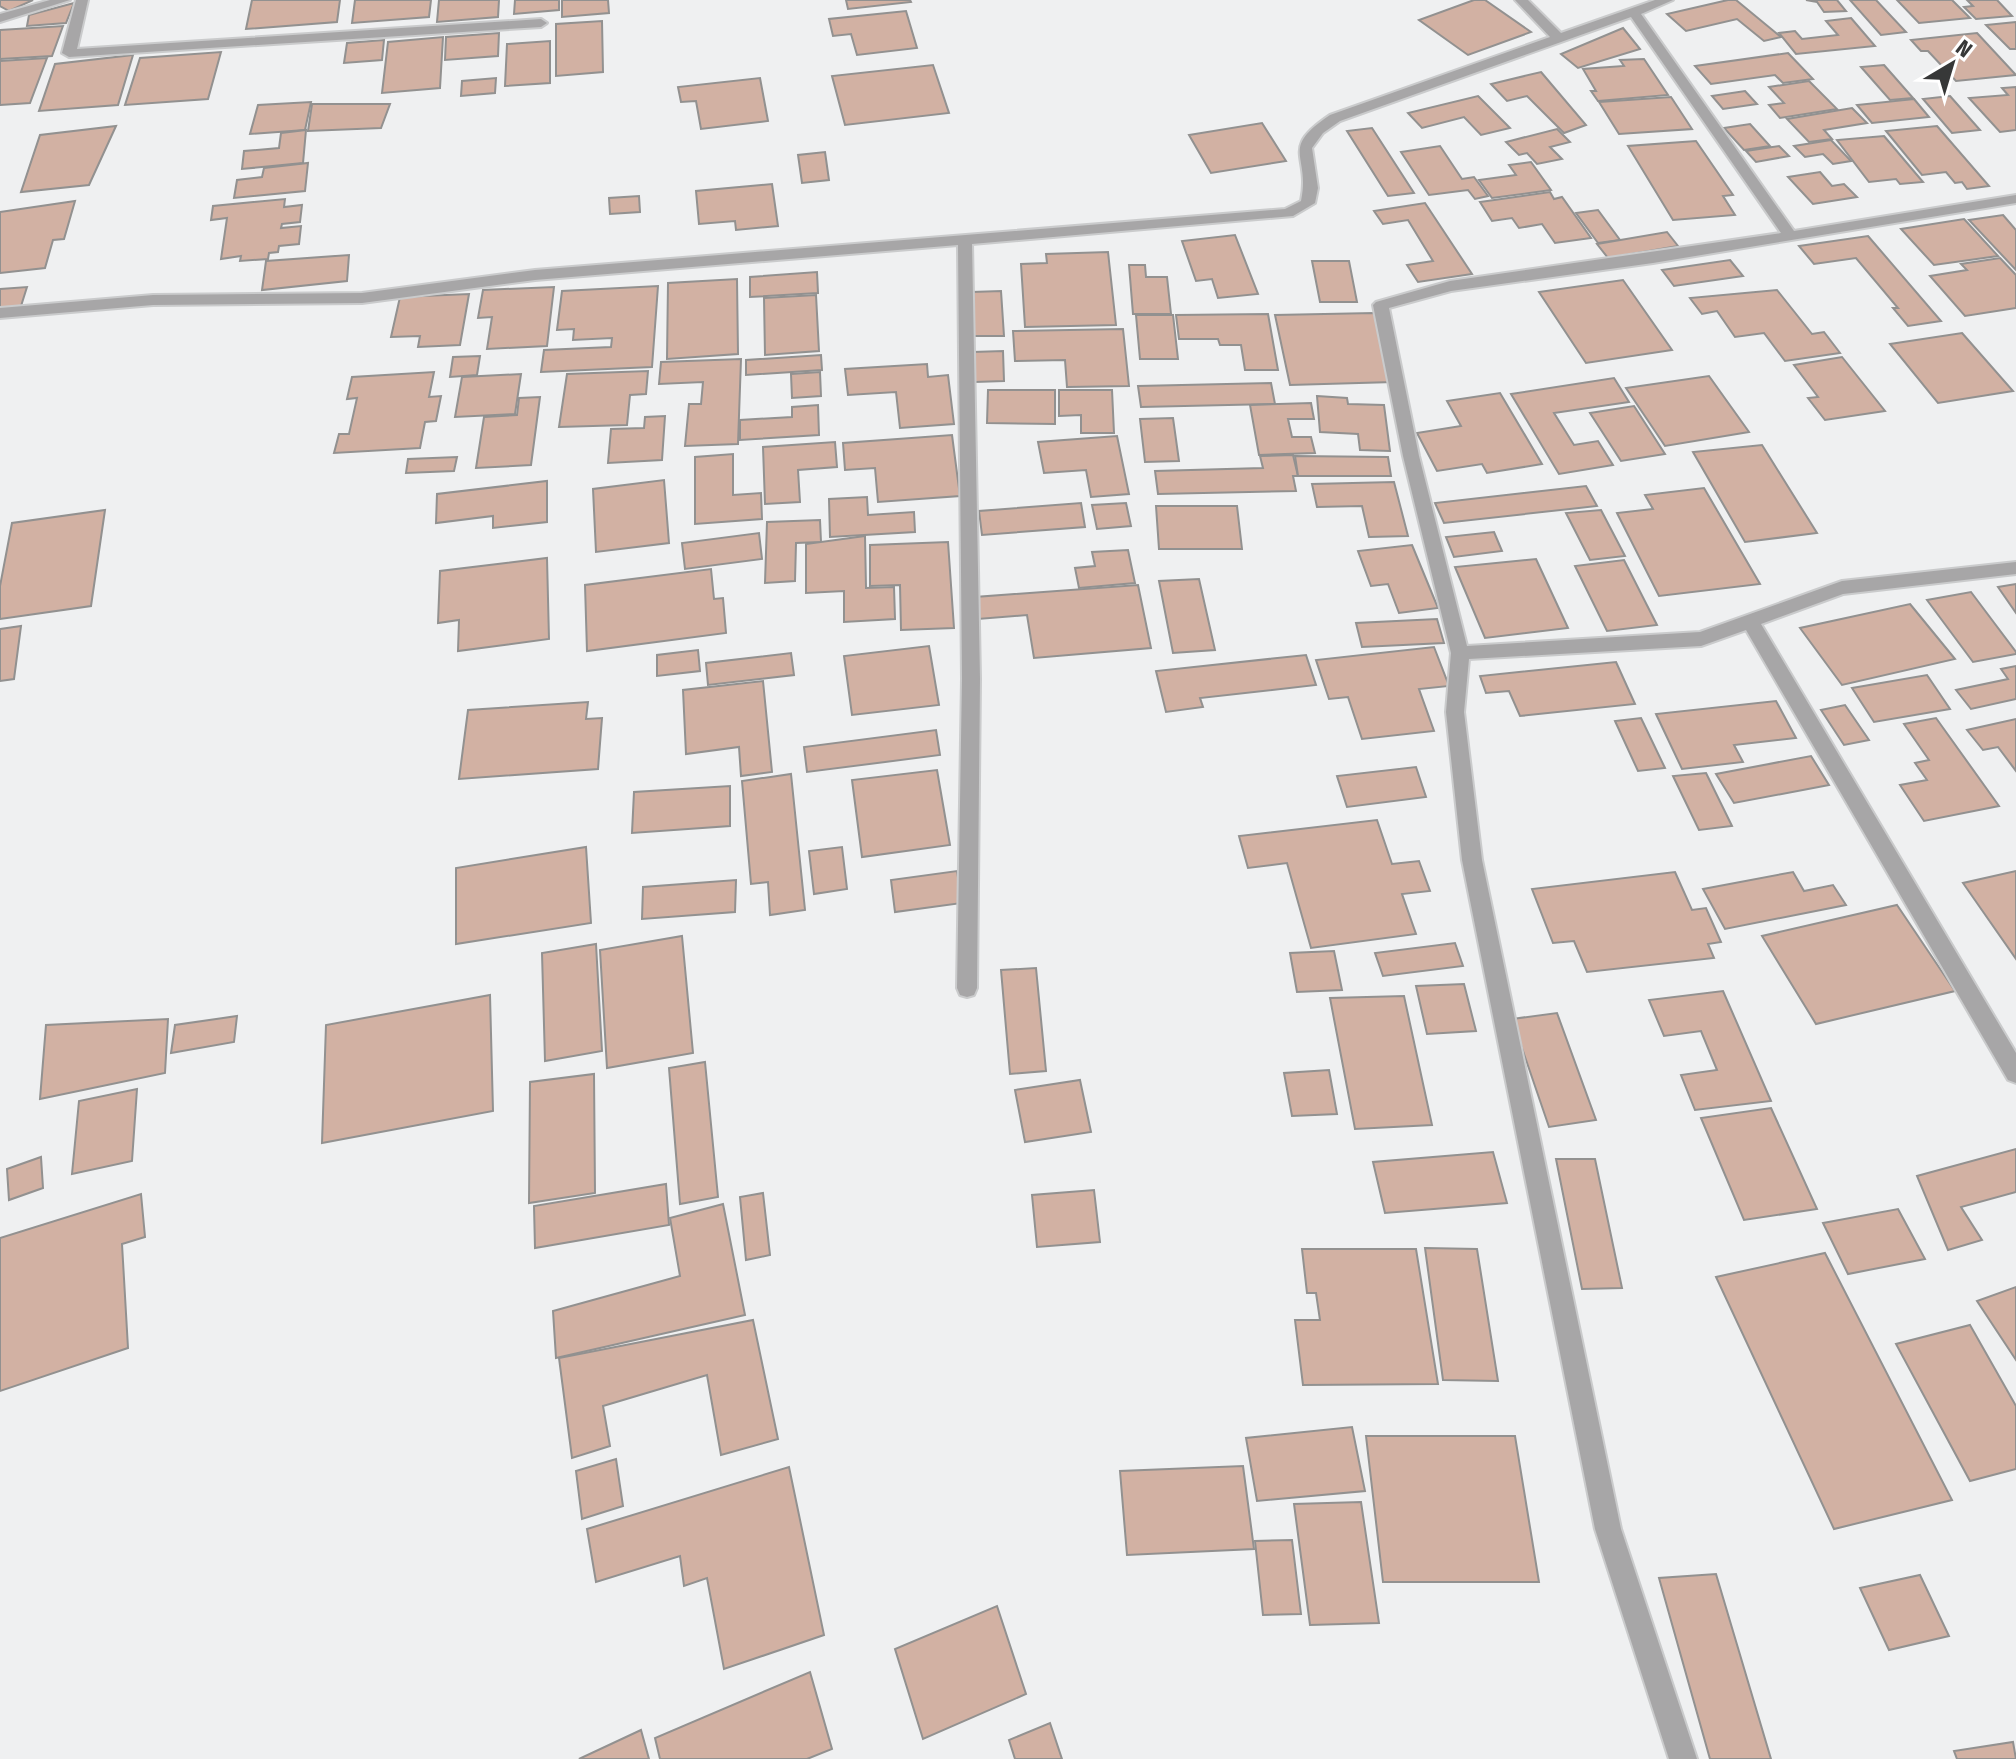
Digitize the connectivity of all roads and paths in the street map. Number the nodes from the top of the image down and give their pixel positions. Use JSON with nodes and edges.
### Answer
{"nodes":[{"id":1,"x":64,"y":0,"type":"edge"},
{"id":2,"x":82,"y":0,"type":"edge"},
{"id":3,"x":1521,"y":0,"type":"edge"},
{"id":4,"x":1667,"y":0,"type":"edge"},
{"id":5,"x":1634,"y":13,"type":"junction"},
{"id":6,"x":0,"y":18,"type":"edge"},
{"id":7,"x":541,"y":23,"type":"dead end"},
{"id":8,"x":1560,"y":40,"type":"junction"},
{"id":9,"x":2016,"y":199,"type":"edge"},
{"id":10,"x":1789,"y":234,"type":"junction"},
{"id":11,"x":965,"y":240,"type":"junction"},
{"id":12,"x":0,"y":313,"type":"edge"},
{"id":13,"x":2016,"y":568,"type":"edge"},
{"id":14,"x":1750,"y":622,"type":"junction"},
{"id":15,"x":1460,"y":653,"type":"junction"},
{"id":16,"x":967,"y":988,"type":"dead end"},
{"id":17,"x":2016,"y":1073,"type":"edge"},
{"id":18,"x":1683,"y":1759,"type":"edge"}],
"edges":[{"from":1,"to":6,"type":"street"},
{"from":2,"to":7,"type":"street"},
{"from":3,"to":8,"type":"street"},
{"from":4,"to":5,"type":"street"},
{"from":5,"to":8,"type":"street"},
{"from":5,"to":10,"type":"street"},
{"from":8,"to":11,"type":"street"},
{"from":9,"to":10,"type":"street"},
{"from":10,"to":15,"type":"street"},
{"from":11,"to":12,"type":"street"},
{"from":11,"to":16,"type":"street"},
{"from":13,"to":14,"type":"street"},
{"from":14,"to":15,"type":"street"},
{"from":14,"to":17,"type":"street"},
{"from":15,"to":18,"type":"street"}]}
